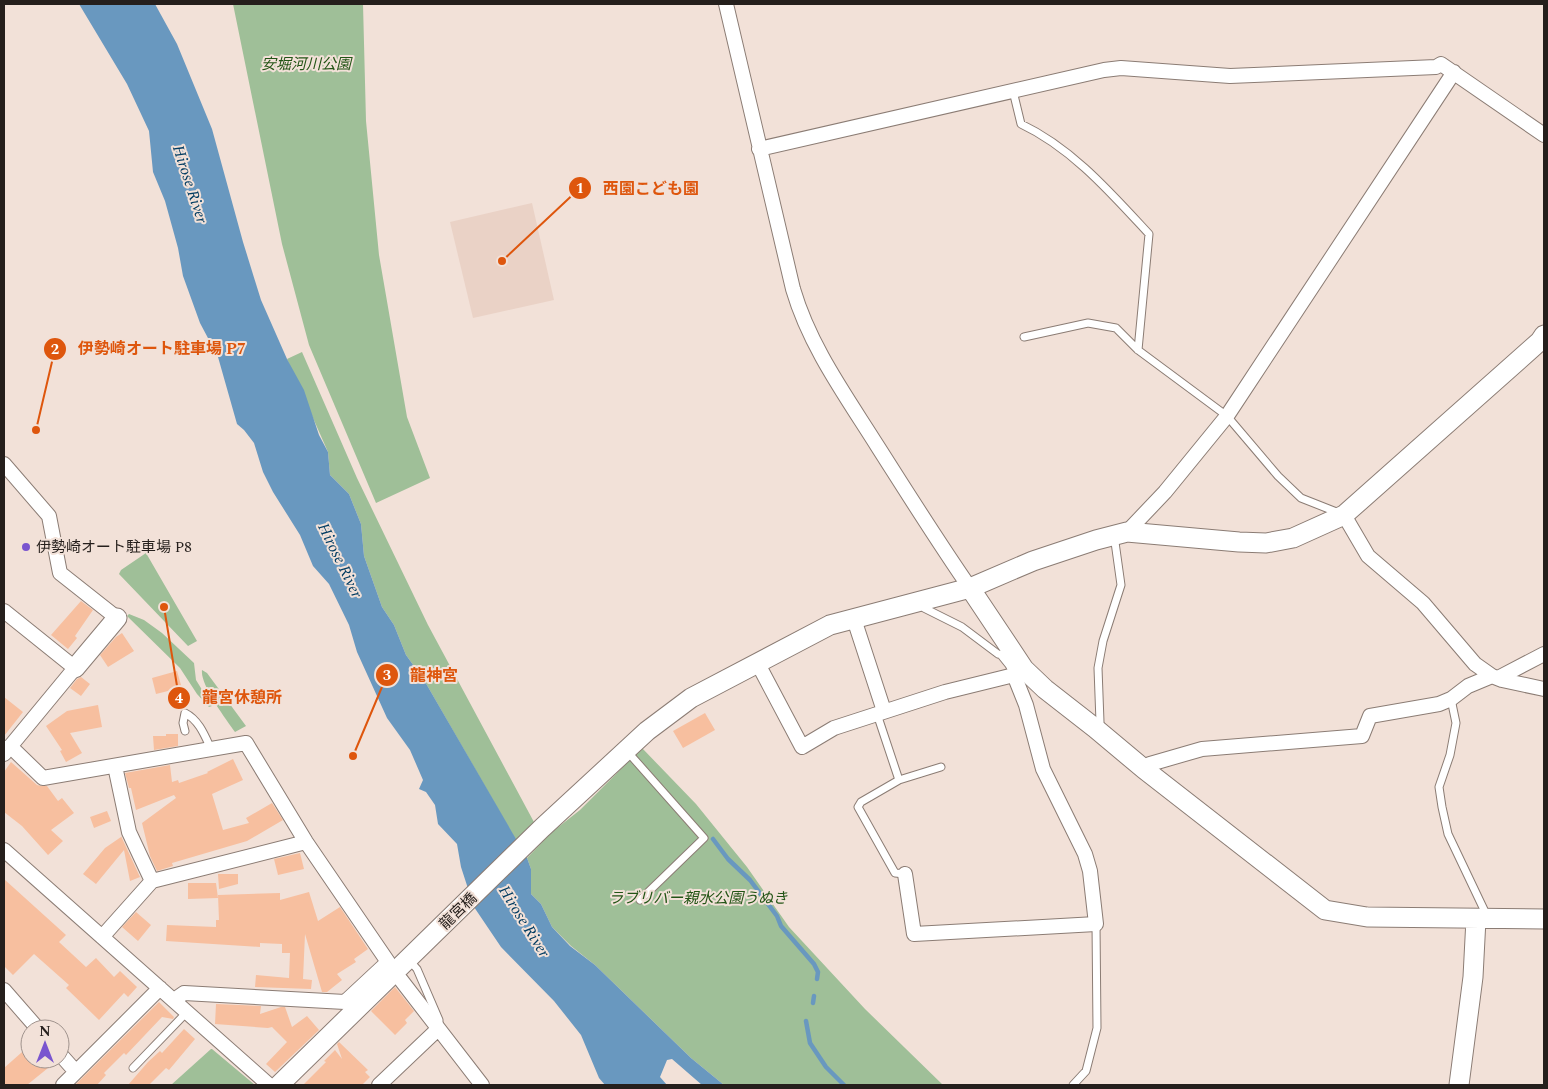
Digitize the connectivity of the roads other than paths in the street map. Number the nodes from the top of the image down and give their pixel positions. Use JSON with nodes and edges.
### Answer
{"nodes":[{"id":1,"x":726,"y":4,"type":"edge"},
{"id":2,"x":1454,"y":72,"type":"junction"},
{"id":3,"x":1013,"y":92,"type":"junction"},
{"id":4,"x":1544,"y":136,"type":"edge"},
{"id":5,"x":760,"y":149,"type":"junction"},
{"id":6,"x":1544,"y":335,"type":"edge"},
{"id":7,"x":1024,"y":337,"type":"dead end"},
{"id":8,"x":1138,"y":350,"type":"junction"},
{"id":9,"x":1227,"y":416,"type":"junction"},
{"id":10,"x":4,"y":464,"type":"edge"},
{"id":11,"x":1344,"y":515,"type":"junction"},
{"id":12,"x":1120,"y":534,"type":"junction"},
{"id":13,"x":970,"y":588,"type":"junction"},
{"id":14,"x":921,"y":601,"type":"junction"},
{"id":15,"x":4,"y":611,"type":"edge"},
{"id":16,"x":117,"y":618,"type":"joint"},
{"id":17,"x":854,"y":619,"type":"junction"},
{"id":18,"x":1544,"y":654,"type":"edge"},
{"id":19,"x":757,"y":662,"type":"junction"},
{"id":20,"x":1013,"y":664,"type":"junction"},
{"id":21,"x":75,"y":668,"type":"junction"},
{"id":22,"x":1495,"y":677,"type":"junction"},
{"id":23,"x":1544,"y":689,"type":"edge"},
{"id":24,"x":1451,"y":699,"type":"junction"},
{"id":25,"x":881,"y":713,"type":"junction"},
{"id":26,"x":1095,"y":728,"type":"junction"},
{"id":27,"x":185,"y":732,"type":"dead end"},
{"id":28,"x":211,"y":749,"type":"junction"},
{"id":29,"x":7,"y":750,"type":"edge"},
{"id":30,"x":626,"y":750,"type":"junction"},
{"id":31,"x":114,"y":766,"type":"junction"},
{"id":32,"x":941,"y":767,"type":"dead end"},
{"id":33,"x":1144,"y":769,"type":"junction"},
{"id":34,"x":899,"y":780,"type":"junction"},
{"id":35,"x":306,"y":842,"type":"junction"},
{"id":36,"x":4,"y":850,"type":"edge"},
{"id":37,"x":905,"y":874,"type":"joint"},
{"id":38,"x":152,"y":881,"type":"junction"},
{"id":39,"x":640,"y":900,"type":"dead end"},
{"id":40,"x":1482,"y":919,"type":"junction"},
{"id":41,"x":1544,"y":919,"type":"edge"},
{"id":42,"x":1096,"y":924,"type":"junction"},
{"id":43,"x":102,"y":937,"type":"junction"},
{"id":44,"x":412,"y":955,"type":"junction"},
{"id":45,"x":401,"y":980,"type":"dead end"},
{"id":46,"x":160,"y":988,"type":"junction"},
{"id":47,"x":4,"y":990,"type":"edge"},
{"id":48,"x":174,"y":1000,"type":"junction"},
{"id":49,"x":187,"y":1012,"type":"junction"},
{"id":50,"x":29,"y":1019,"type":"edge"},
{"id":51,"x":438,"y":1029,"type":"junction"},
{"id":52,"x":70,"y":1065,"type":"edge"},
{"id":53,"x":133,"y":1068,"type":"dead end"},
{"id":54,"x":76,"y":1072,"type":"junction"},
{"id":55,"x":63,"y":1085,"type":"edge"},
{"id":56,"x":268,"y":1085,"type":"edge"},
{"id":57,"x":279,"y":1085,"type":"edge"},
{"id":58,"x":379,"y":1085,"type":"edge"},
{"id":59,"x":482,"y":1085,"type":"edge"},
{"id":60,"x":1073,"y":1085,"type":"edge"},
{"id":61,"x":1459,"y":1085,"type":"edge"}],
"edges":[{"from":1,"to":5,"type":"street"},
{"from":2,"to":3,"type":"street"},
{"from":2,"to":4,"type":"street"},
{"from":2,"to":9,"type":"street"},
{"from":3,"to":5,"type":"street"},
{"from":3,"to":8,"type":"lane"},
{"from":5,"to":13,"type":"street"},
{"from":6,"to":11,"type":"street"},
{"from":7,"to":8,"type":"lane"},
{"from":8,"to":9,"type":"lane"},
{"from":9,"to":11,"type":"lane"},
{"from":9,"to":12,"type":"street"},
{"from":10,"to":16,"type":"street"},
{"from":11,"to":12,"type":"street"},
{"from":11,"to":22,"type":"street"},
{"from":12,"to":13,"type":"street","name":"龍宮橋"},
{"from":12,"to":26,"type":"lane"},
{"from":13,"to":14,"type":"street","name":"龍宮橋"},
{"from":13,"to":20,"type":"street"},
{"from":14,"to":17,"type":"street","name":"龍宮橋"},
{"from":14,"to":20,"type":"lane"},
{"from":15,"to":21,"type":"street"},
{"from":16,"to":21,"type":"street"},
{"from":17,"to":19,"type":"street","name":"龍宮橋"},
{"from":17,"to":25,"type":"street"},
{"from":18,"to":22,"type":"street"},
{"from":19,"to":25,"type":"street"},
{"from":19,"to":30,"type":"street","name":"龍宮橋"},
{"from":20,"to":25,"type":"street"},
{"from":20,"to":26,"type":"street"},
{"from":20,"to":42,"type":"street"},
{"from":21,"to":29,"type":"street"},
{"from":22,"to":23,"type":"street"},
{"from":22,"to":24,"type":"street"},
{"from":24,"to":33,"type":"street"},
{"from":24,"to":40,"type":"lane"},
{"from":25,"to":34,"type":"lane"},
{"from":26,"to":33,"type":"street"},
{"from":27,"to":28,"type":"lane"},
{"from":28,"to":31,"type":"street"},
{"from":28,"to":35,"type":"street"},
{"from":29,"to":31,"type":"street"},
{"from":30,"to":39,"type":"lane"},
{"from":30,"to":44,"type":"street","name":"龍宮橋"},
{"from":31,"to":38,"type":"street"},
{"from":32,"to":34,"type":"lane"},
{"from":33,"to":40,"type":"street"},
{"from":34,"to":37,"type":"lane"},
{"from":35,"to":38,"type":"street"},
{"from":35,"to":48,"type":"street"},
{"from":36,"to":43,"type":"street"},
{"from":37,"to":42,"type":"street"},
{"from":38,"to":43,"type":"street"},
{"from":40,"to":41,"type":"street"},
{"from":40,"to":61,"type":"street"},
{"from":42,"to":60,"type":"lane"},
{"from":43,"to":46,"type":"street"},
{"from":44,"to":51,"type":"lane"},
{"from":44,"to":57,"type":"street","name":"龍宮橋"},
{"from":45,"to":51,"type":"street"},
{"from":46,"to":48,"type":"street"},
{"from":46,"to":54,"type":"street"},
{"from":47,"to":50,"type":"street"},
{"from":48,"to":49,"type":"street"},
{"from":49,"to":53,"type":"lane"},
{"from":49,"to":56,"type":"street"},
{"from":51,"to":58,"type":"street"},
{"from":51,"to":59,"type":"street"},
{"from":52,"to":54,"type":"street"},
{"from":54,"to":55,"type":"street"}]}
